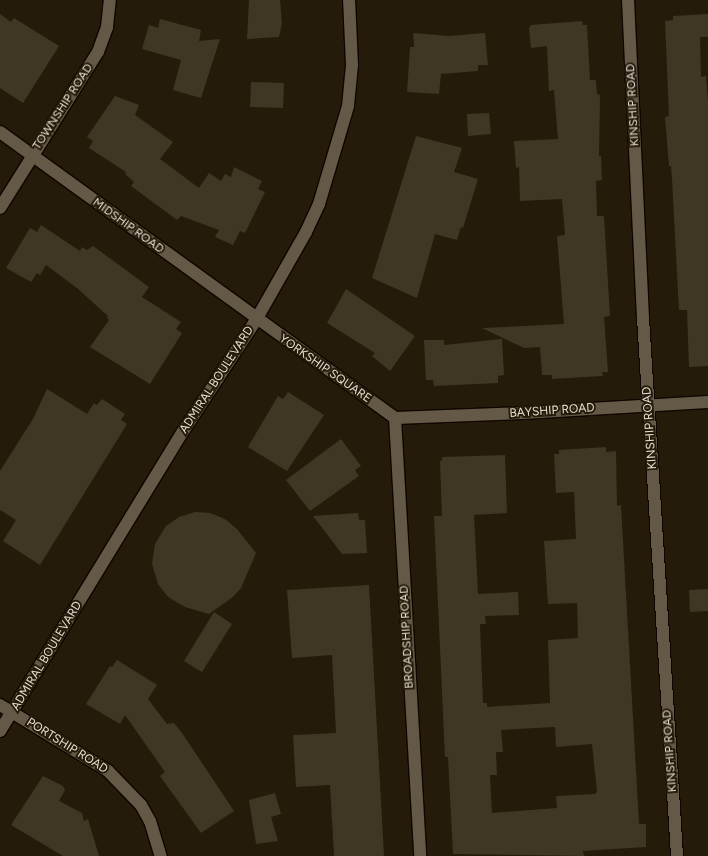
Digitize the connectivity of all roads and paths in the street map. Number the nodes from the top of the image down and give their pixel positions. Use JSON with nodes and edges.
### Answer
{"nodes":[{"id":1,"x":110,"y":0,"type":"edge"},
{"id":2,"x":349,"y":0,"type":"edge"},
{"id":3,"x":628,"y":0,"type":"edge"},
{"id":4,"x":0,"y":132,"type":"edge"},
{"id":5,"x":32,"y":155,"type":"junction"},
{"id":6,"x":0,"y":208,"type":"edge"},
{"id":7,"x":256,"y":320,"type":"junction"},
{"id":8,"x":708,"y":402,"type":"edge"},
{"id":9,"x":649,"y":404,"type":"junction"},
{"id":10,"x":395,"y":418,"type":"junction"},
{"id":11,"x":0,"y":705,"type":"edge"},
{"id":12,"x":12,"y":712,"type":"junction"},
{"id":13,"x":0,"y":731,"type":"edge"},
{"id":14,"x":161,"y":856,"type":"edge"},
{"id":15,"x":420,"y":856,"type":"edge"},
{"id":16,"x":677,"y":856,"type":"edge"}],
"edges":[{"from":1,"to":5,"type":"street","name":"TOWNSHIP ROAD"},
{"from":2,"to":7,"type":"street","name":"ADMIRAL BOULEVARD"},
{"from":3,"to":9,"type":"street","name":"KINSHIP ROAD"},
{"from":4,"to":5,"type":"street","name":"MIDSHIP ROAD"},
{"from":5,"to":6,"type":"street","name":"TOWNSHIP ROAD"},
{"from":5,"to":7,"type":"street","name":"MIDSHIP ROAD"},
{"from":7,"to":10,"type":"street","name":"YORKSHIP SQUARE"},
{"from":7,"to":12,"type":"street","name":"ADMIRAL BOULEVARD"},
{"from":8,"to":9,"type":"street","name":"BAYSHIP ROAD"},
{"from":9,"to":10,"type":"street","name":"BAYSHIP ROAD"},
{"from":9,"to":16,"type":"street","name":"KINSHIP ROAD"},
{"from":10,"to":15,"type":"street","name":"BROADSHIP ROAD"},
{"from":11,"to":12,"type":"street","name":"PORTSHIP ROAD"},
{"from":12,"to":13,"type":"street","name":"ADMIRAL BOULEVARD"},
{"from":12,"to":14,"type":"street","name":"PORTSHIP ROAD"}]}
